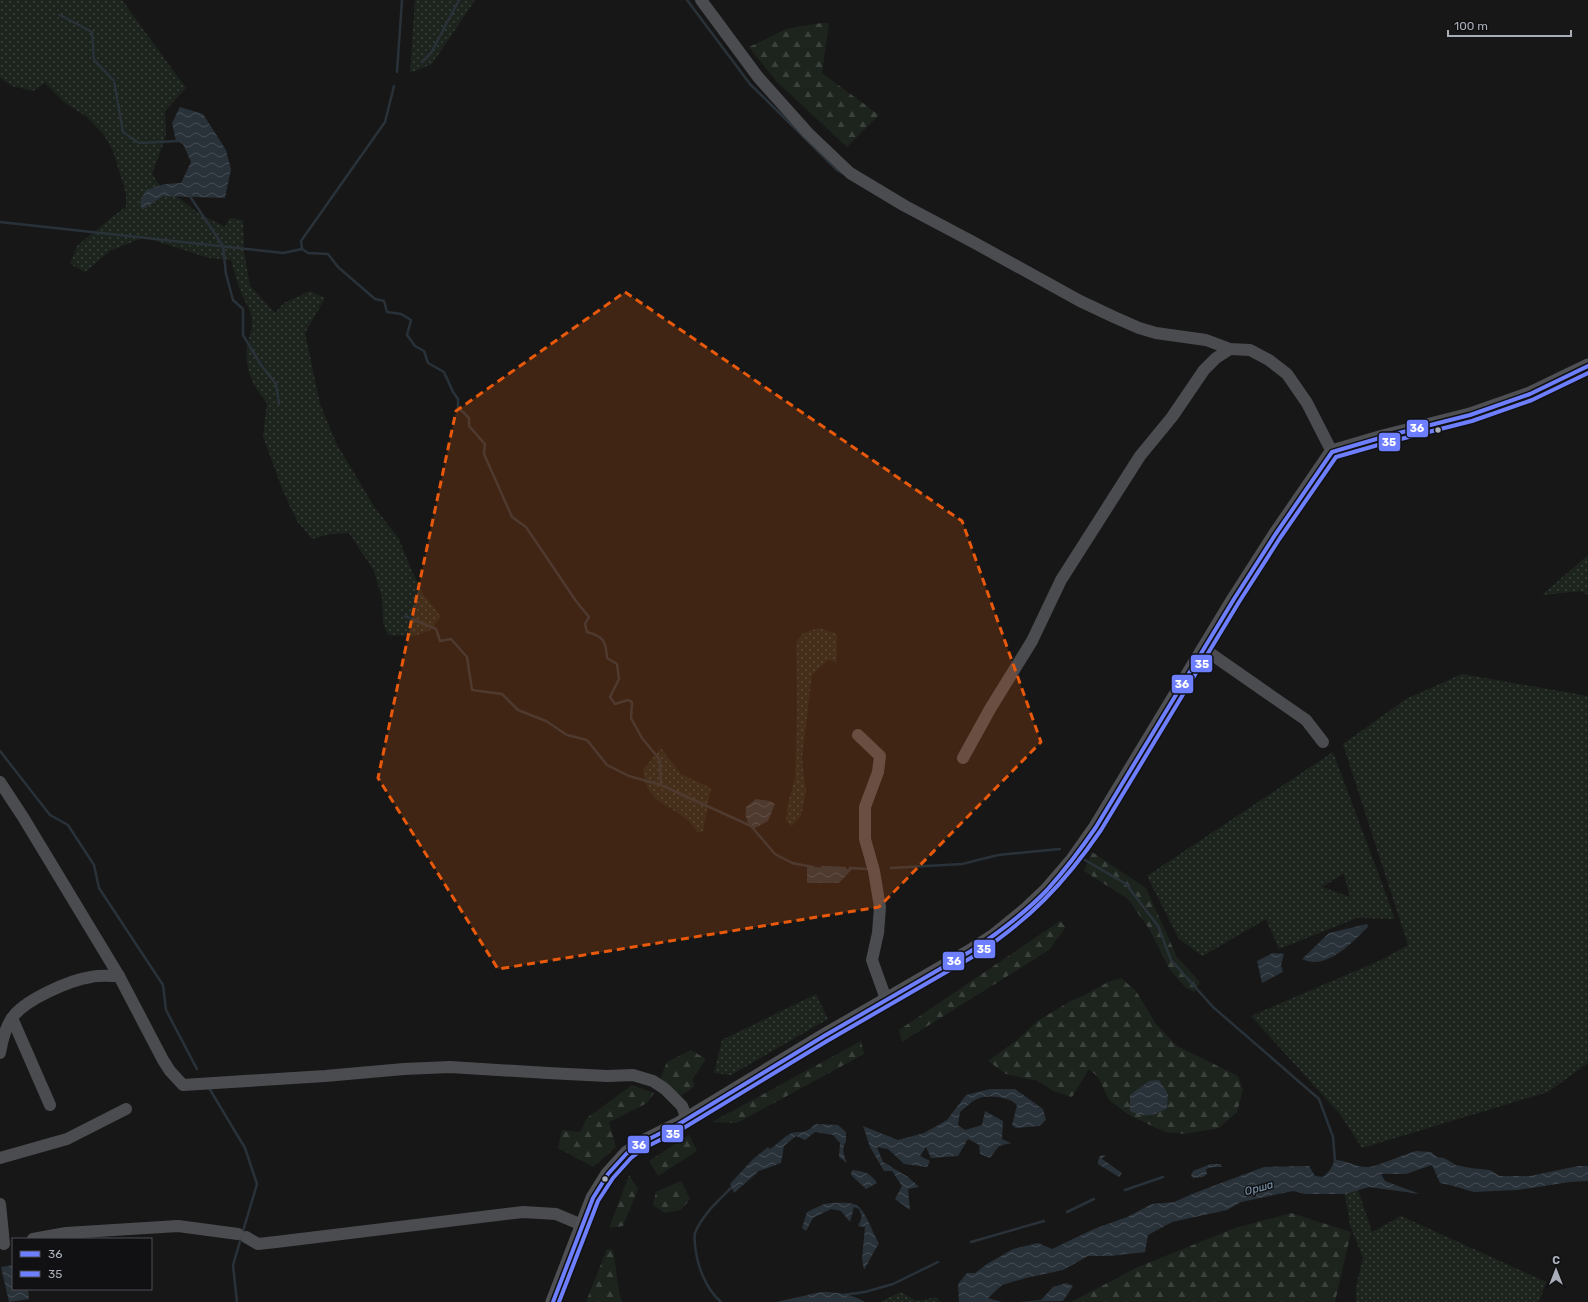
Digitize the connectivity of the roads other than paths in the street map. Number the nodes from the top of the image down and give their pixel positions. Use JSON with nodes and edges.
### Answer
{"nodes":[{"id":1,"x":701,"y":0,"type":"edge"},
{"id":2,"x":1230,"y":350,"type":"junction"},
{"id":3,"x":1588,"y":366,"type":"edge"},
{"id":4,"x":1332,"y":452,"type":"junction"},
{"id":5,"x":1204,"y":649,"type":"junction"},
{"id":6,"x":858,"y":735,"type":"dead end"},
{"id":7,"x":1323,"y":742,"type":"dead end"},
{"id":8,"x":963,"y":758,"type":"dead end"},
{"id":9,"x":0,"y":782,"type":"edge"},
{"id":10,"x":119,"y":976,"type":"junction"},
{"id":11,"x":886,"y":999,"type":"junction"},
{"id":12,"x":12,"y":1018,"type":"junction"},
{"id":13,"x":0,"y":1053,"type":"edge"},
{"id":14,"x":50,"y":1105,"type":"dead end"},
{"id":15,"x":126,"y":1109,"type":"dead end"},
{"id":16,"x":687,"y":1119,"type":"junction"},
{"id":17,"x":0,"y":1158,"type":"edge"},
{"id":18,"x":0,"y":1204,"type":"edge"},
{"id":19,"x":582,"y":1225,"type":"junction"},
{"id":20,"x":38,"y":1238,"type":"edge"},
{"id":21,"x":6,"y":1244,"type":"edge"},
{"id":22,"x":553,"y":1302,"type":"edge"}],
"edges":[{"from":1,"to":2,"type":"street"},
{"from":2,"to":4,"type":"street"},
{"from":2,"to":8,"type":"street"},
{"from":3,"to":4,"type":"main road"},
{"from":4,"to":5,"type":"main road"},
{"from":5,"to":7,"type":"street"},
{"from":5,"to":11,"type":"main road"},
{"from":6,"to":11,"type":"street"},
{"from":9,"to":10,"type":"street"},
{"from":10,"to":12,"type":"street"},
{"from":10,"to":16,"type":"street"},
{"from":11,"to":16,"type":"main road"},
{"from":12,"to":13,"type":"street"},
{"from":12,"to":14,"type":"street"},
{"from":15,"to":17,"type":"street"},
{"from":16,"to":19,"type":"main road"},
{"from":18,"to":21,"type":"street"},
{"from":19,"to":20,"type":"street"},
{"from":19,"to":22,"type":"main road"}]}
